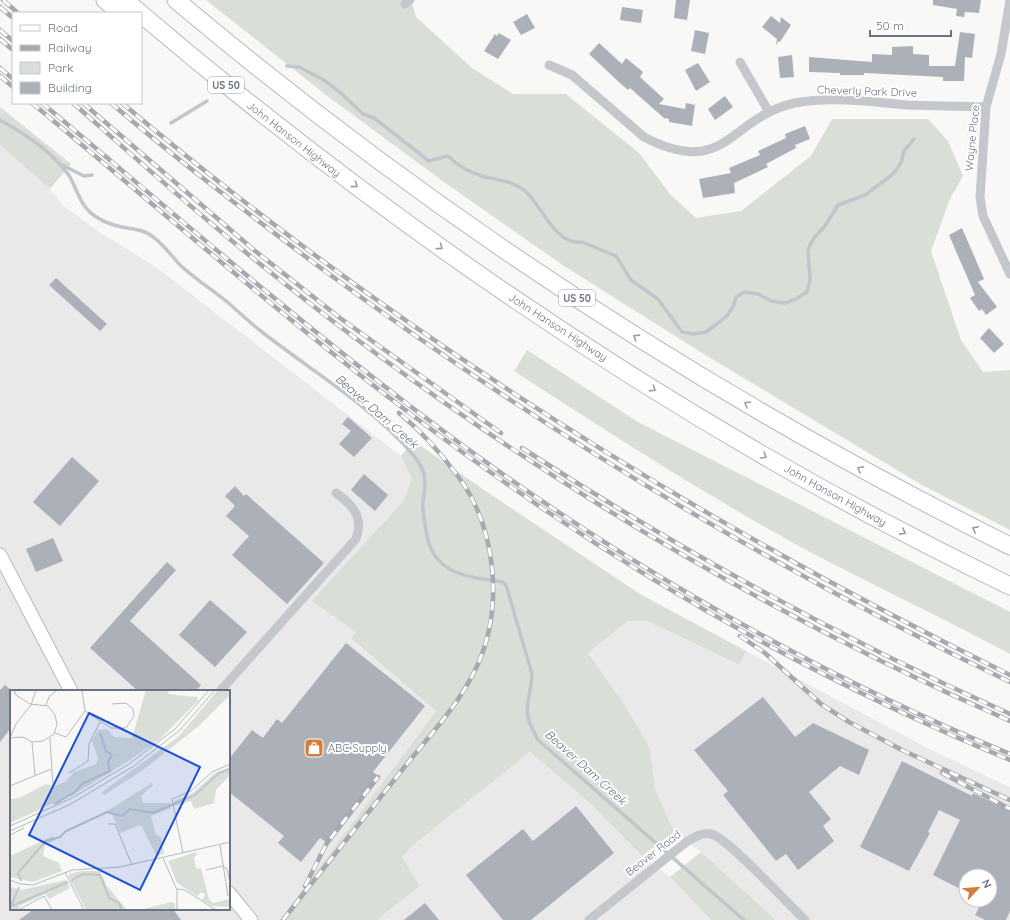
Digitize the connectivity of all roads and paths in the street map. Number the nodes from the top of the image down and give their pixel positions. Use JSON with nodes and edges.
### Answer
{"nodes":[{"id":1,"x":105,"y":0,"type":"edge"},
{"id":2,"x":125,"y":0,"type":"edge"},
{"id":3,"x":176,"y":0,"type":"edge"},
{"id":4,"x":1010,"y":0,"type":"edge"},
{"id":5,"x":121,"y":12,"type":"edge"},
{"id":6,"x":138,"y":12,"type":"edge"},
{"id":7,"x":142,"y":16,"type":"edge"},
{"id":8,"x":142,"y":29,"type":"edge"},
{"id":9,"x":740,"y":62,"type":"dead end"},
{"id":10,"x":549,"y":65,"type":"dead end"},
{"id":11,"x":986,"y":107,"type":"junction"},
{"id":12,"x":769,"y":112,"type":"junction"},
{"id":13,"x":313,"y":154,"type":"junction"},
{"id":14,"x":1010,"y":274,"type":"edge"},
{"id":15,"x":336,"y":493,"type":"dead end"},
{"id":16,"x":1010,"y":546,"type":"edge"},
{"id":17,"x":0,"y":556,"type":"edge"},
{"id":18,"x":1010,"y":586,"type":"edge"},
{"id":19,"x":70,"y":690,"type":"edge"},
{"id":20,"x":221,"y":690,"type":"edge"},
{"id":21,"x":230,"y":894,"type":"edge"},
{"id":22,"x":251,"y":920,"type":"edge"},
{"id":23,"x":589,"y":920,"type":"edge"},
{"id":24,"x":805,"y":920,"type":"edge"}],
"edges":[{"from":1,"to":5,"type":"highway"},
{"from":2,"to":6,"type":"highway","name":"John Hanson Highway","number":"US 50"},
{"from":16,"to":3,"type":"highway","number":"US 50","one_way":true},
{"from":4,"to":11,"type":"street","name":"Wayne Place"},
{"from":7,"to":13,"type":"highway","name":"John Hanson Highway","number":"US 50"},
{"from":8,"to":13,"type":"highway"},
{"from":9,"to":12,"type":"street"},
{"from":10,"to":12,"type":"street","name":"Cheverly Park Drive"},
{"from":11,"to":12,"type":"street","name":"Cheverly Park Drive"},
{"from":11,"to":14,"type":"street","name":"Wayne Place"},
{"from":13,"to":18,"type":"highway","name":"John Hanson Highway","number":"US 50","one_way":true},
{"from":15,"to":20,"type":"street"},
{"from":17,"to":19,"type":"street"},
{"from":21,"to":22,"type":"street"},
{"from":23,"to":24,"type":"street","name":"Beaver Road"}]}
